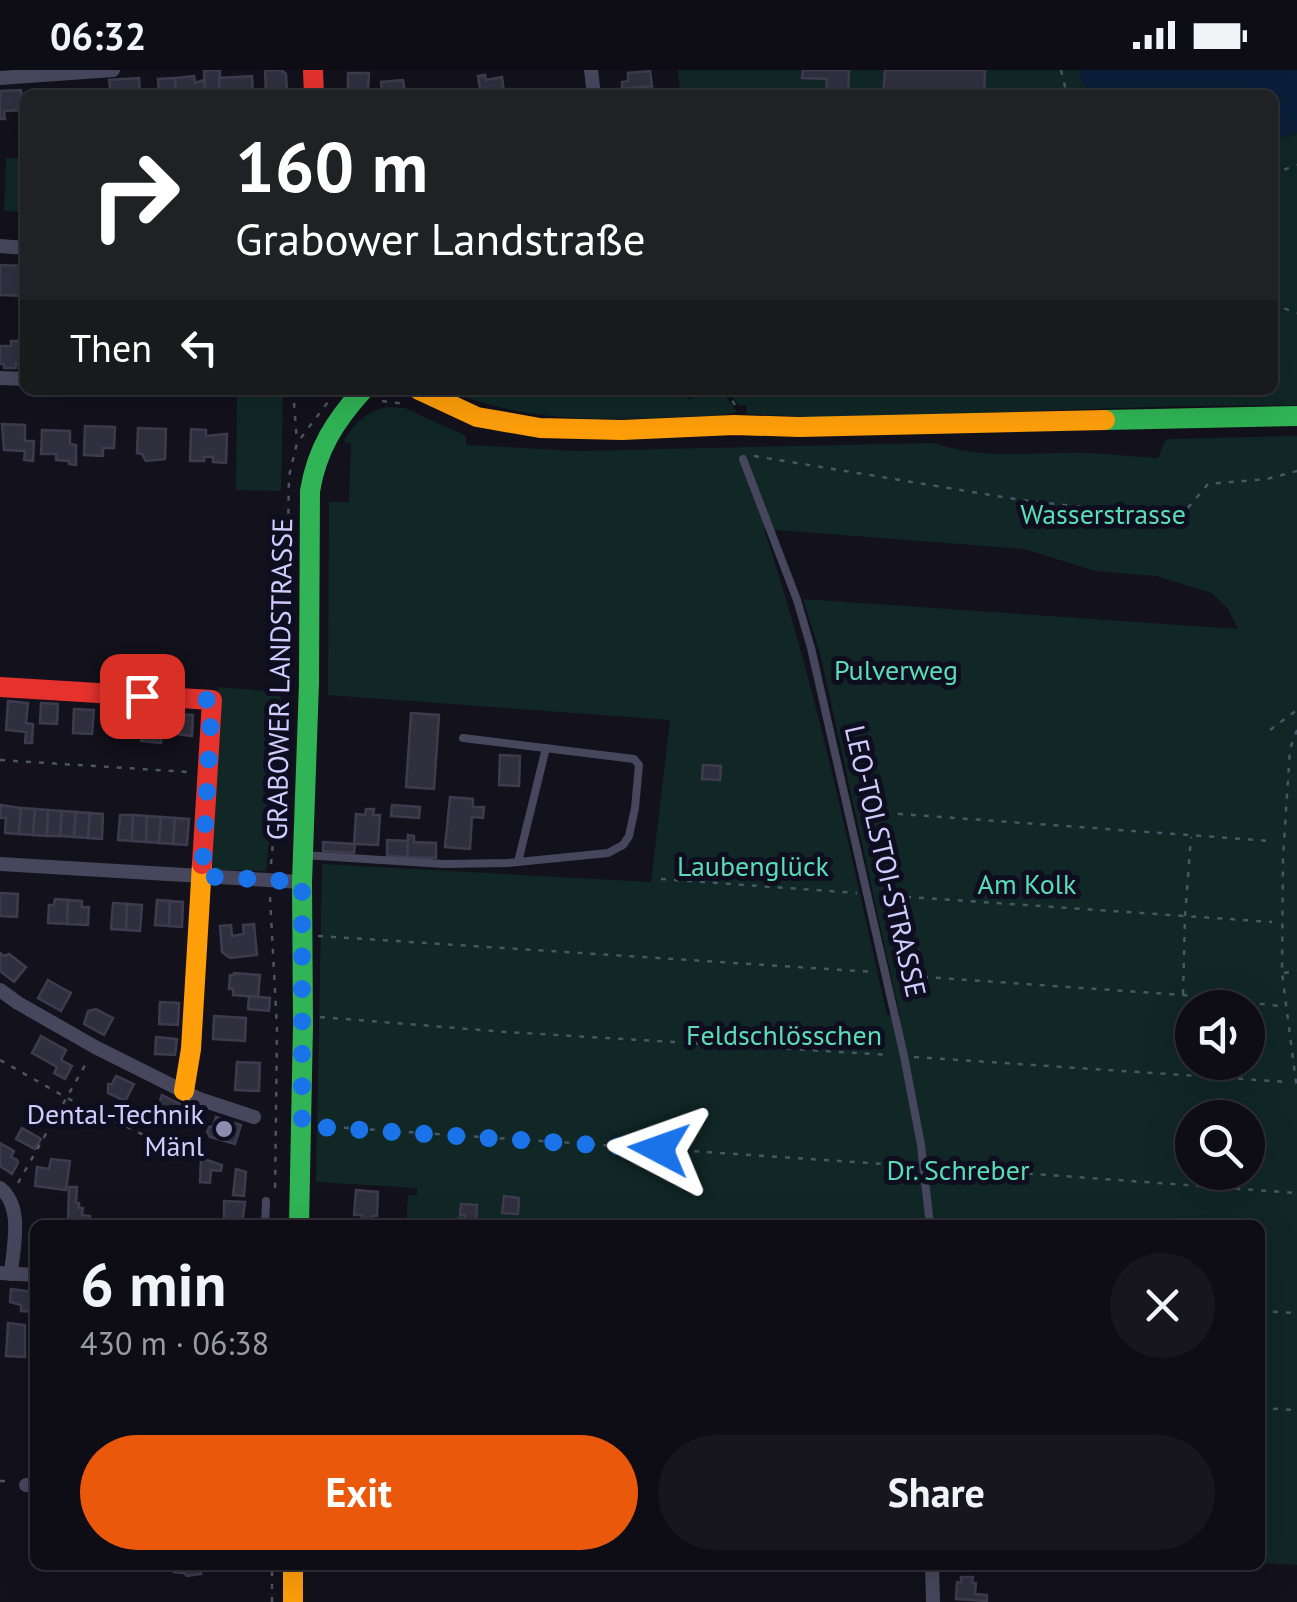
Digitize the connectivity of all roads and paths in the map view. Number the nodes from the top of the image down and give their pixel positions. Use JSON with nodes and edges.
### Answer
{"nodes":[{"id":1,"x":113,"y":70,"type":"edge"},
{"id":2,"x":0,"y":78,"type":"edge"},
{"id":3,"x":293,"y":395,"type":"edge"},
{"id":4,"x":333,"y":395,"type":"edge"},
{"id":5,"x":359,"y":395,"type":"edge"},
{"id":6,"x":430,"y":395,"type":"edge"},
{"id":7,"x":728,"y":395,"type":"edge"},
{"id":8,"x":738,"y":410,"type":"dead end"},
{"id":9,"x":1297,"y":416,"type":"edge"},
{"id":10,"x":297,"y":443,"type":"junction"},
{"id":11,"x":744,"y":459,"type":"joint"},
{"id":12,"x":1297,"y":470,"type":"edge"},
{"id":13,"x":0,"y":686,"type":"edge"},
{"id":14,"x":1297,"y":710,"type":"edge"},
{"id":15,"x":1270,"y":730,"type":"dead end"},
{"id":16,"x":1297,"y":730,"type":"edge"},
{"id":17,"x":463,"y":738,"type":"dead end"},
{"id":18,"x":546,"y":748,"type":"junction"},
{"id":19,"x":0,"y":760,"type":"edge"},
{"id":20,"x":208,"y":773,"type":"junction"},
{"id":21,"x":849,"y":810,"type":"junction"},
{"id":22,"x":1191,"y":836,"type":"junction"},
{"id":23,"x":1271,"y":841,"type":"dead end"},
{"id":24,"x":303,"y":855,"type":"junction"},
{"id":25,"x":518,"y":862,"type":"junction"},
{"id":26,"x":0,"y":864,"type":"edge"},
{"id":27,"x":202,"y":876,"type":"junction"},
{"id":28,"x":270,"y":880,"type":"junction"},
{"id":29,"x":661,"y":880,"type":"dead end"},
{"id":30,"x":302,"y":882,"type":"junction"},
{"id":31,"x":866,"y":894,"type":"junction"},
{"id":32,"x":1184,"y":916,"type":"junction"},
{"id":33,"x":1272,"y":922,"type":"dead end"},
{"id":34,"x":313,"y":936,"type":"dead end"},
{"id":35,"x":1297,"y":971,"type":"edge"},
{"id":36,"x":1282,"y":973,"type":"junction"},
{"id":37,"x":885,"y":974,"type":"junction"},
{"id":38,"x":0,"y":990,"type":"edge"},
{"id":39,"x":1184,"y":990,"type":"edge"},
{"id":40,"x":1175,"y":994,"type":"edge"},
{"id":41,"x":1265,"y":1004,"type":"edge"},
{"id":42,"x":1279,"y":1006,"type":"dead end"},
{"id":43,"x":311,"y":1017,"type":"dead end"},
{"id":44,"x":95,"y":1046,"type":"junction"},
{"id":45,"x":904,"y":1056,"type":"junction"},
{"id":46,"x":0,"y":1060,"type":"edge"},
{"id":47,"x":1287,"y":1082,"type":"dead end"},
{"id":48,"x":1297,"y":1090,"type":"edge"},
{"id":49,"x":184,"y":1091,"type":"junction"},
{"id":50,"x":67,"y":1098,"type":"junction"},
{"id":51,"x":254,"y":1117,"type":"dead end"},
{"id":52,"x":302,"y":1126,"type":"junction"},
{"id":53,"x":152,"y":1140,"type":"dead end"},
{"id":54,"x":924,"y":1166,"type":"junction"},
{"id":55,"x":275,"y":1192,"type":"dead end"},
{"id":56,"x":5,"y":1193,"type":"edge"},
{"id":57,"x":1297,"y":1193,"type":"edge"},
{"id":58,"x":266,"y":1200,"type":"dead end"},
{"id":59,"x":266,"y":1220,"type":"edge"},
{"id":60,"x":300,"y":1220,"type":"edge"},
{"id":61,"x":929,"y":1220,"type":"edge"},
{"id":62,"x":6,"y":1273,"type":"edge"},
{"id":63,"x":1265,"y":1311,"type":"edge"},
{"id":64,"x":1297,"y":1313,"type":"edge"},
{"id":65,"x":1265,"y":1408,"type":"edge"},
{"id":66,"x":1297,"y":1410,"type":"edge"},
{"id":67,"x":272,"y":1570,"type":"edge"},
{"id":68,"x":293,"y":1570,"type":"edge"},
{"id":69,"x":932,"y":1570,"type":"edge"},
{"id":70,"x":272,"y":1602,"type":"edge"},
{"id":71,"x":292,"y":1602,"type":"edge"},
{"id":72,"x":932,"y":1602,"type":"edge"}],
"edges":[{"from":1,"to":2,"type":"street"},
{"from":3,"to":10,"type":"path"},
{"from":4,"to":10,"type":"path"},
{"from":5,"to":24,"type":"main road","name":"GRABOWER LANDSTRASSE"},
{"from":6,"to":9,"type":"main road"},
{"from":7,"to":8,"type":"path"},
{"from":10,"to":28,"type":"path"},
{"from":11,"to":12,"type":"path"},
{"from":11,"to":21,"type":"lane","name":"LEO-TOLSTOI-STRASSE"},
{"from":13,"to":20,"type":"main road"},
{"from":14,"to":15,"type":"path"},
{"from":16,"to":36,"type":"path"},
{"from":17,"to":18,"type":"lane"},
{"from":18,"to":25,"type":"lane"},
{"from":18,"to":25,"type":"lane"},
{"from":19,"to":20,"type":"path"},
{"from":20,"to":27,"type":"main road"},
{"from":21,"to":22,"type":"path"},
{"from":21,"to":31,"type":"lane","name":"LEO-TOLSTOI-STRASSE"},
{"from":22,"to":23,"type":"path"},
{"from":22,"to":32,"type":"path"},
{"from":24,"to":25,"type":"lane"},
{"from":24,"to":30,"type":"main road","name":"GRABOWER LANDSTRASSE"},
{"from":26,"to":27,"type":"street"},
{"from":27,"to":28,"type":"street"},
{"from":27,"to":49,"type":"main road"},
{"from":28,"to":30,"type":"street"},
{"from":28,"to":55,"type":"path"},
{"from":29,"to":31,"type":"path"},
{"from":30,"to":52,"type":"main road","name":"GRABOWER LANDSTRASSE"},
{"from":31,"to":32,"type":"path"},
{"from":31,"to":37,"type":"lane","name":"LEO-TOLSTOI-STRASSE"},
{"from":32,"to":33,"type":"path"},
{"from":32,"to":39,"type":"path"},
{"from":34,"to":37,"type":"path"},
{"from":35,"to":36,"type":"path"},
{"from":36,"to":48,"type":"path"},
{"from":37,"to":40,"type":"path"},
{"from":37,"to":45,"type":"lane","name":"LEO-TOLSTOI-STRASSE"},
{"from":38,"to":44,"type":"street"},
{"from":41,"to":42,"type":"path"},
{"from":43,"to":45,"type":"path"},
{"from":44,"to":49,"type":"street"},
{"from":44,"to":50,"type":"path"},
{"from":45,"to":47,"type":"path"},
{"from":45,"to":54,"type":"lane","name":"LEO-TOLSTOI-STRASSE"},
{"from":46,"to":50,"type":"path"},
{"from":49,"to":51,"type":"street"},
{"from":50,"to":53,"type":"path"},
{"from":50,"to":56,"type":"path"},
{"from":52,"to":54,"type":"path"},
{"from":52,"to":60,"type":"main road","name":"GRABOWER LANDSTRASSE"},
{"from":54,"to":57,"type":"path"},
{"from":54,"to":61,"type":"lane","name":"LEO-TOLSTOI-STRASSE"},
{"from":56,"to":62,"type":"street"},
{"from":58,"to":59,"type":"lane"},
{"from":63,"to":64,"type":"path"},
{"from":65,"to":66,"type":"path"},
{"from":67,"to":70,"type":"path"},
{"from":68,"to":71,"type":"main road"},
{"from":69,"to":72,"type":"street"}]}
